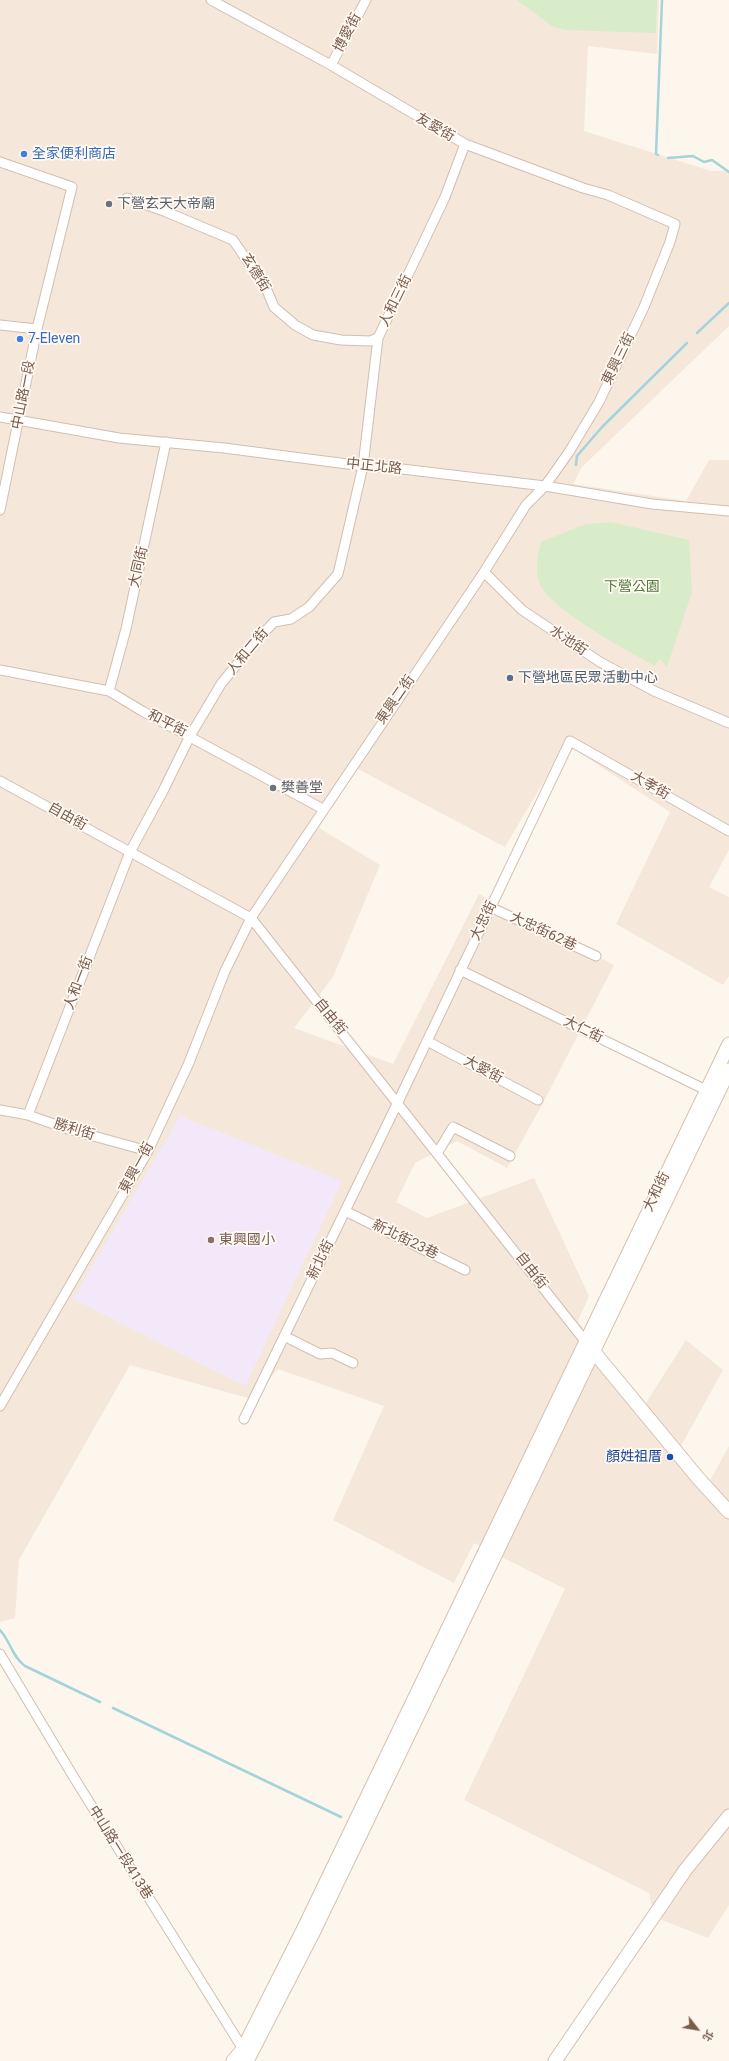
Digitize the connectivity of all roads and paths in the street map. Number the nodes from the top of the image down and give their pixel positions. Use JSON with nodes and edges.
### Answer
{"nodes":[{"id":1,"x":211,"y":0,"type":"edge"},
{"id":2,"x":366,"y":0,"type":"edge"},
{"id":3,"x":331,"y":66,"type":"junction"},
{"id":4,"x":464,"y":144,"type":"junction"},
{"id":5,"x":0,"y":162,"type":"edge"},
{"id":6,"x":127,"y":198,"type":"dead end"},
{"id":7,"x":674,"y":224,"type":"joint"},
{"id":8,"x":0,"y":325,"type":"edge"},
{"id":9,"x":37,"y":329,"type":"junction"},
{"id":10,"x":378,"y":338,"type":"junction"},
{"id":11,"x":0,"y":417,"type":"edge"},
{"id":12,"x":20,"y":421,"type":"junction"},
{"id":13,"x":166,"y":442,"type":"junction"},
{"id":14,"x":363,"y":466,"type":"junction"},
{"id":15,"x":545,"y":486,"type":"junction"},
{"id":16,"x":0,"y":510,"type":"edge"},
{"id":17,"x":729,"y":511,"type":"edge"},
{"id":18,"x":484,"y":572,"type":"junction"},
{"id":19,"x":0,"y":670,"type":"edge"},
{"id":20,"x":109,"y":691,"type":"junction"},
{"id":21,"x":729,"y":723,"type":"edge"},
{"id":22,"x":190,"y":736,"type":"junction"},
{"id":23,"x":570,"y":741,"type":"joint"},
{"id":24,"x":0,"y":781,"type":"edge"},
{"id":25,"x":323,"y":810,"type":"junction"},
{"id":26,"x":729,"y":831,"type":"edge"},
{"id":27,"x":130,"y":852,"type":"junction"},
{"id":28,"x":490,"y":907,"type":"junction"},
{"id":29,"x":250,"y":918,"type":"junction"},
{"id":30,"x":596,"y":956,"type":"dead end"},
{"id":31,"x":460,"y":970,"type":"junction"},
{"id":32,"x":427,"y":1041,"type":"junction"},
{"id":33,"x":729,"y":1044,"type":"edge"},
{"id":34,"x":729,"y":1070,"type":"edge"},
{"id":35,"x":706,"y":1090,"type":"junction"},
{"id":36,"x":538,"y":1100,"type":"dead end"},
{"id":37,"x":398,"y":1102,"type":"junction"},
{"id":38,"x":0,"y":1110,"type":"edge"},
{"id":39,"x":28,"y":1115,"type":"junction"},
{"id":40,"x":148,"y":1151,"type":"junction"},
{"id":41,"x":438,"y":1152,"type":"junction"},
{"id":42,"x":510,"y":1156,"type":"dead end"},
{"id":43,"x":345,"y":1211,"type":"junction"},
{"id":44,"x":465,"y":1270,"type":"dead end"},
{"id":45,"x":284,"y":1336,"type":"junction"},
{"id":46,"x":589,"y":1346,"type":"junction"},
{"id":47,"x":353,"y":1363,"type":"dead end"},
{"id":48,"x":0,"y":1406,"type":"edge"},
{"id":49,"x":244,"y":1419,"type":"dead end"},
{"id":50,"x":729,"y":1512,"type":"edge"},
{"id":51,"x":0,"y":1654,"type":"edge"},
{"id":52,"x":729,"y":1816,"type":"edge"},
{"id":53,"x":245,"y":2055,"type":"edge"},
{"id":54,"x":233,"y":2061,"type":"edge"},
{"id":55,"x":555,"y":2061,"type":"edge"}],
"edges":[{"from":1,"to":3,"type":"street","name":"友愛街"},
{"from":2,"to":3,"type":"street","name":"博愛街"},
{"from":3,"to":4,"type":"street","name":"友愛街"},
{"from":4,"to":7,"type":"street","name":"友愛街"},
{"from":4,"to":10,"type":"street","name":"人和三街"},
{"from":5,"to":9,"type":"street","name":"中山路一段"},
{"from":6,"to":10,"type":"street","name":"玄德街"},
{"from":7,"to":15,"type":"street","name":"東興三街"},
{"from":8,"to":9,"type":"street"},
{"from":9,"to":12,"type":"street","name":"中山路一段"},
{"from":10,"to":14,"type":"street","name":"人和三街"},
{"from":11,"to":12,"type":"street","name":"中正北路"},
{"from":12,"to":13,"type":"street","name":"中正北路"},
{"from":12,"to":16,"type":"street","name":"中山路一段"},
{"from":13,"to":14,"type":"street","name":"中正北路"},
{"from":13,"to":20,"type":"street","name":"大同街"},
{"from":14,"to":15,"type":"street","name":"中正北路"},
{"from":14,"to":22,"type":"street","name":"人和二街"},
{"from":15,"to":17,"type":"street","name":"中正北路"},
{"from":15,"to":18,"type":"street","name":"東興二街"},
{"from":18,"to":21,"type":"street","name":"水池街"},
{"from":18,"to":25,"type":"street","name":"東興二街"},
{"from":19,"to":20,"type":"street","name":"和平街"},
{"from":20,"to":22,"type":"street","name":"和平街"},
{"from":22,"to":25,"type":"street","name":"和平街"},
{"from":22,"to":27,"type":"street","name":"人和二街"},
{"from":23,"to":26,"type":"street","name":"大孝街"},
{"from":23,"to":28,"type":"street","name":"大忠街"},
{"from":24,"to":27,"type":"street","name":"自由街"},
{"from":25,"to":29,"type":"street","name":"東興二街"},
{"from":27,"to":29,"type":"street","name":"自由街"},
{"from":27,"to":39,"type":"street","name":"人和一街"},
{"from":28,"to":30,"type":"street","name":"大忠街62巷"},
{"from":28,"to":31,"type":"street","name":"大忠街"},
{"from":29,"to":37,"type":"street","name":"自由街"},
{"from":29,"to":40,"type":"street","name":"東興一街"},
{"from":31,"to":32,"type":"street","name":"大忠街"},
{"from":31,"to":35,"type":"street","name":"大仁街"},
{"from":32,"to":36,"type":"street","name":"大愛街"},
{"from":32,"to":37,"type":"street","name":"大忠街"},
{"from":33,"to":35,"type":"main road","name":"大和街"},
{"from":34,"to":46,"type":"main road","name":"大和街"},
{"from":35,"to":46,"type":"main road","name":"大和街"},
{"from":37,"to":41,"type":"street","name":"自由街"},
{"from":37,"to":43,"type":"street","name":"新北街"},
{"from":38,"to":39,"type":"street","name":"勝利街"},
{"from":39,"to":40,"type":"street","name":"勝利街"},
{"from":40,"to":48,"type":"street","name":"東興一街"},
{"from":41,"to":42,"type":"street"},
{"from":41,"to":46,"type":"street","name":"自由街"},
{"from":43,"to":44,"type":"street","name":"新北街23巷"},
{"from":43,"to":45,"type":"street","name":"新北街"},
{"from":45,"to":47,"type":"street"},
{"from":45,"to":49,"type":"street","name":"新北街"},
{"from":46,"to":50,"type":"main road"},
{"from":46,"to":53,"type":"main road"},
{"from":51,"to":53,"type":"street","name":"中山路一段413巷"},
{"from":52,"to":55,"type":"main road"},
{"from":53,"to":54,"type":"main road"}]}
